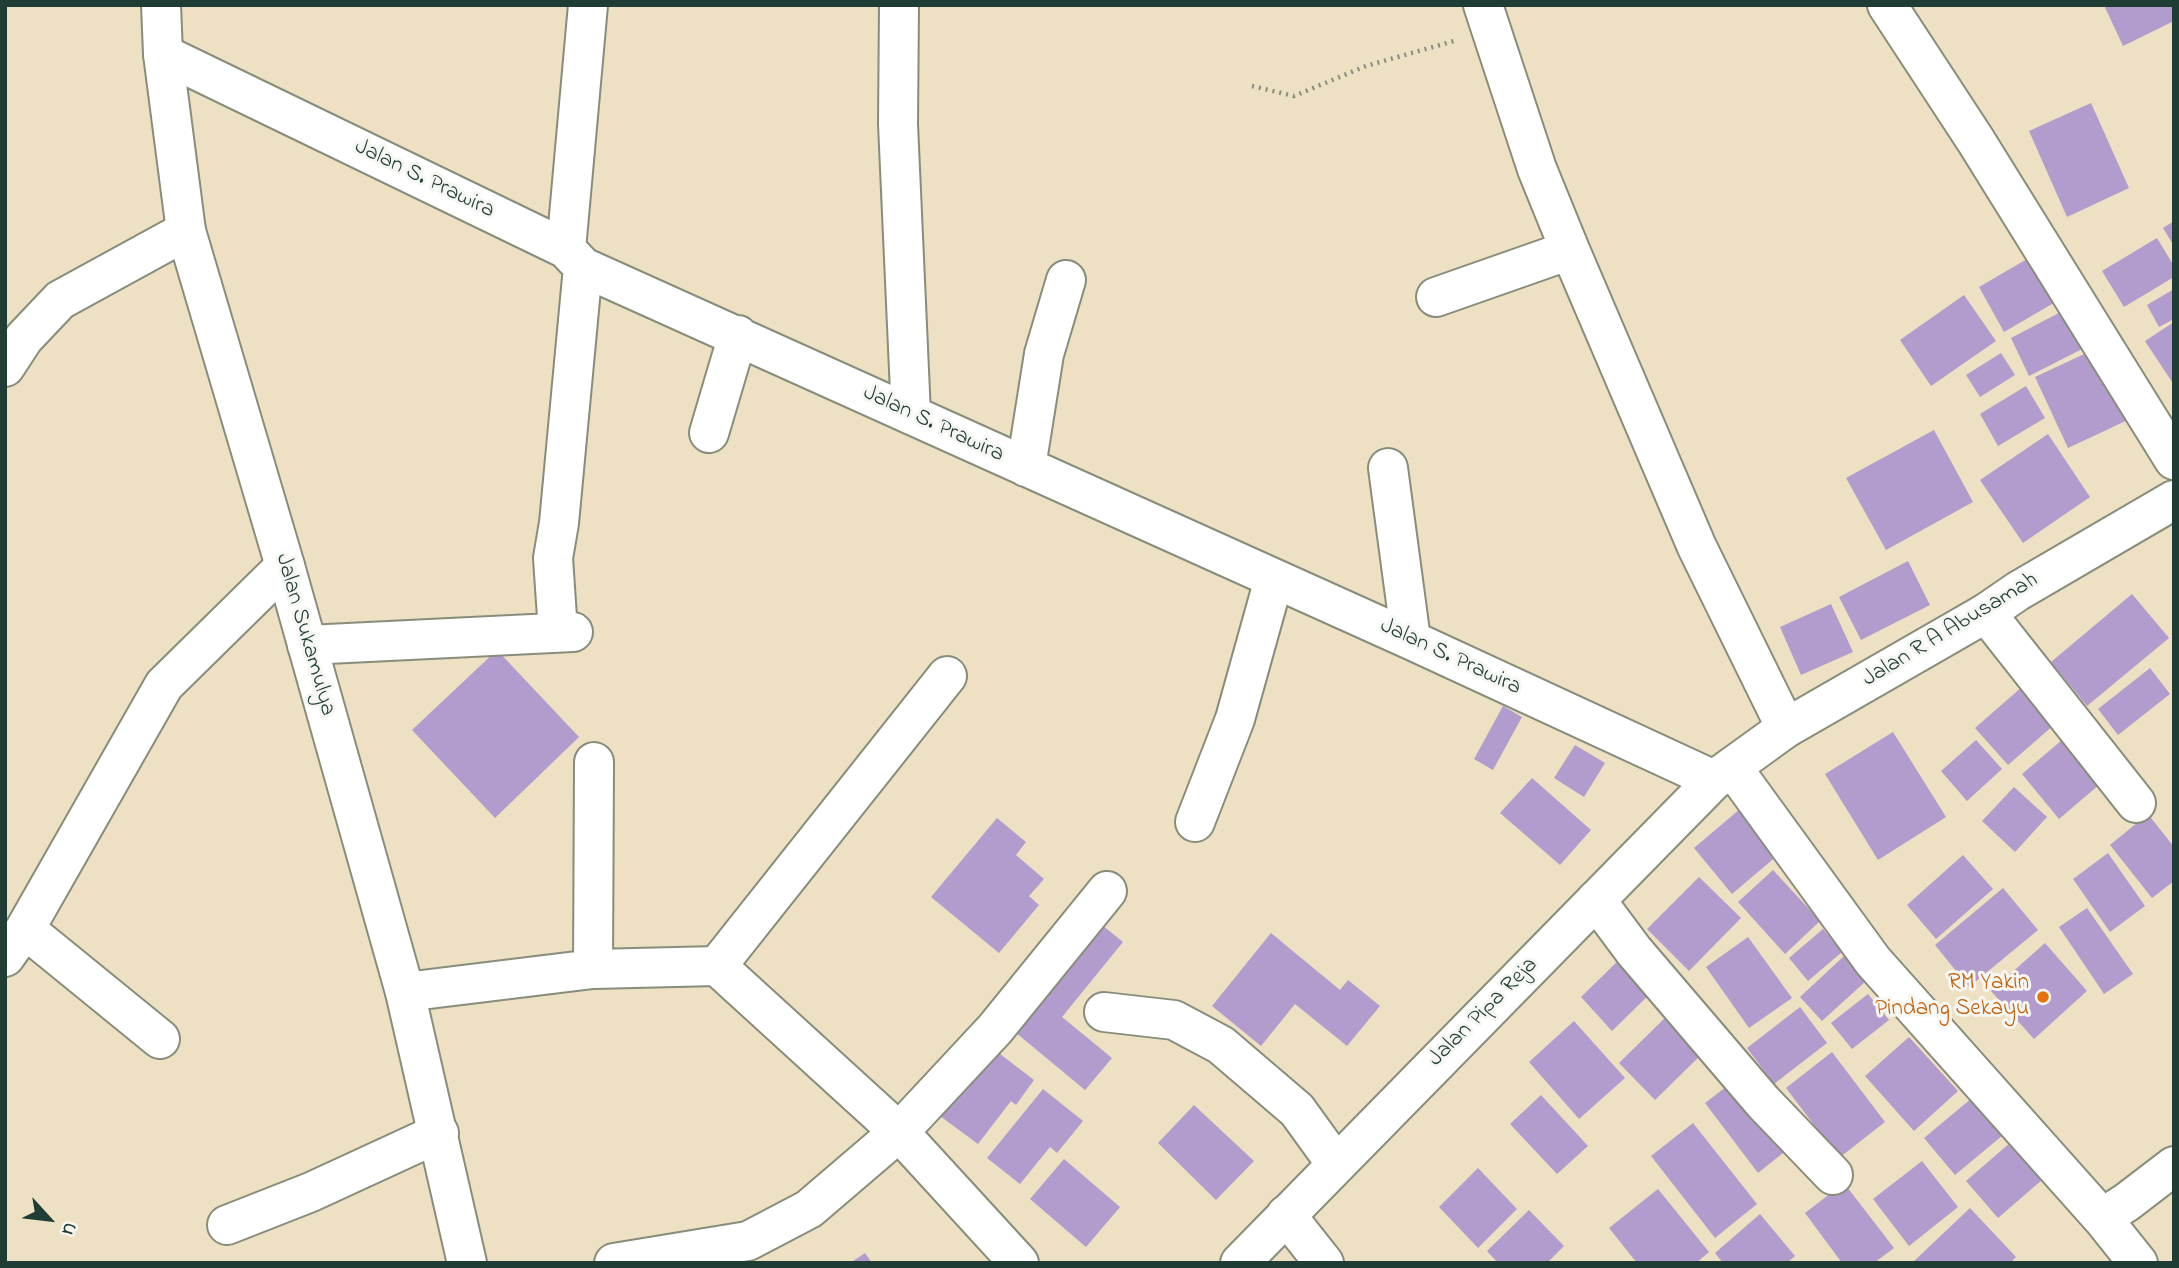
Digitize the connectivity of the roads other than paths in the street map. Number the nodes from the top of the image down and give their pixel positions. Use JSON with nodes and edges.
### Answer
{"nodes":[{"id":1,"x":161,"y":5,"type":"edge"},
{"id":2,"x":589,"y":5,"type":"edge"},
{"id":3,"x":899,"y":5,"type":"edge"},
{"id":4,"x":1887,"y":5,"type":"edge"},
{"id":5,"x":1487,"y":17,"type":"edge"},
{"id":6,"x":163,"y":54,"type":"junction"},
{"id":7,"x":186,"y":231,"type":"junction"},
{"id":8,"x":1570,"y":250,"type":"junction"},
{"id":9,"x":575,"y":258,"type":"junction"},
{"id":10,"x":1066,"y":280,"type":"dead end"},
{"id":11,"x":1436,"y":297,"type":"dead end"},
{"id":12,"x":738,"y":335,"type":"junction"},
{"id":13,"x":5,"y":368,"type":"edge"},
{"id":14,"x":911,"y":415,"type":"junction"},
{"id":15,"x":709,"y":433,"type":"dead end"},
{"id":16,"x":2174,"y":460,"type":"edge"},
{"id":17,"x":1026,"y":467,"type":"junction"},
{"id":18,"x":1388,"y":468,"type":"dead end"},
{"id":19,"x":2174,"y":500,"type":"edge"},
{"id":20,"x":285,"y":565,"type":"junction"},
{"id":21,"x":1274,"y":579,"type":"junction"},
{"id":22,"x":1986,"y":613,"type":"junction"},
{"id":23,"x":1410,"y":640,"type":"junction"},
{"id":24,"x":307,"y":645,"type":"junction"},
{"id":25,"x":947,"y":676,"type":"dead end"},
{"id":26,"x":1787,"y":728,"type":"junction"},
{"id":27,"x":594,"y":762,"type":"dead end"},
{"id":28,"x":1723,"y":773,"type":"junction"},
{"id":29,"x":2136,"y":803,"type":"dead end"},
{"id":30,"x":1195,"y":822,"type":"dead end"},
{"id":31,"x":1107,"y":891,"type":"dead end"},
{"id":32,"x":1596,"y":900,"type":"junction"},
{"id":33,"x":15,"y":943,"type":"edge"},
{"id":34,"x":717,"y":966,"type":"junction"},
{"id":35,"x":593,"y":969,"type":"junction"},
{"id":36,"x":405,"y":992,"type":"junction"},
{"id":37,"x":1104,"y":1012,"type":"dead end"},
{"id":38,"x":160,"y":1039,"type":"dead end"},
{"id":39,"x":899,"y":1132,"type":"junction"},
{"id":40,"x":439,"y":1133,"type":"junction"},
{"id":41,"x":1336,"y":1164,"type":"junction"},
{"id":42,"x":2174,"y":1166,"type":"edge"},
{"id":43,"x":1833,"y":1175,"type":"dead end"},
{"id":44,"x":1286,"y":1215,"type":"junction"},
{"id":45,"x":2102,"y":1217,"type":"junction"},
{"id":46,"x":228,"y":1225,"type":"dead end"},
{"id":47,"x":467,"y":1263,"type":"edge"},
{"id":48,"x":614,"y":1263,"type":"edge"},
{"id":49,"x":1019,"y":1263,"type":"edge"},
{"id":50,"x":1240,"y":1263,"type":"edge"},
{"id":51,"x":1324,"y":1263,"type":"edge"},
{"id":52,"x":2138,"y":1263,"type":"edge"}],
"edges":[{"from":1,"to":6,"type":"street","name":"Jalan Sukamulya"},
{"from":2,"to":9,"type":"street"},
{"from":3,"to":14,"type":"street"},
{"from":4,"to":16,"type":"street"},
{"from":5,"to":8,"type":"street"},
{"from":6,"to":7,"type":"street","name":"Jalan Sukamulya"},
{"from":6,"to":9,"type":"street","name":"Jalan S. Prawira"},
{"from":7,"to":13,"type":"street"},
{"from":7,"to":20,"type":"street","name":"Jalan Sukamulya"},
{"from":8,"to":11,"type":"street"},
{"from":8,"to":26,"type":"street"},
{"from":9,"to":12,"type":"street","name":"Jalan S. Prawira"},
{"from":9,"to":24,"type":"street"},
{"from":10,"to":17,"type":"street"},
{"from":12,"to":14,"type":"street","name":"Jalan S. Prawira"},
{"from":12,"to":15,"type":"street"},
{"from":14,"to":17,"type":"street","name":"Jalan S. Prawira"},
{"from":17,"to":21,"type":"street","name":"Jalan S. Prawira"},
{"from":18,"to":23,"type":"street"},
{"from":19,"to":22,"type":"street","name":"Jalan R A Abusamah"},
{"from":20,"to":24,"type":"street","name":"Jalan Sukamulya"},
{"from":20,"to":33,"type":"street"},
{"from":21,"to":23,"type":"street","name":"Jalan S. Prawira"},
{"from":21,"to":30,"type":"street"},
{"from":22,"to":26,"type":"street","name":"Jalan R A Abusamah"},
{"from":22,"to":29,"type":"street"},
{"from":23,"to":28,"type":"street","name":"Jalan S. Prawira"},
{"from":24,"to":36,"type":"street","name":"Jalan Sukamulya"},
{"from":25,"to":34,"type":"street"},
{"from":26,"to":28,"type":"street","name":"Jalan R A Abusamah"},
{"from":27,"to":35,"type":"street"},
{"from":28,"to":32,"type":"street","name":"Jalan Pipa Reja"},
{"from":28,"to":45,"type":"street"},
{"from":31,"to":39,"type":"street"},
{"from":32,"to":41,"type":"street","name":"Jalan Pipa Reja"},
{"from":32,"to":43,"type":"street"},
{"from":33,"to":38,"type":"street"},
{"from":34,"to":35,"type":"street"},
{"from":34,"to":39,"type":"street"},
{"from":35,"to":36,"type":"street"},
{"from":36,"to":40,"type":"street","name":"Jalan Sukamulya"},
{"from":37,"to":41,"type":"street"},
{"from":39,"to":48,"type":"street"},
{"from":39,"to":49,"type":"street"},
{"from":40,"to":46,"type":"street"},
{"from":40,"to":47,"type":"street","name":"Jalan Sukamulya"},
{"from":41,"to":44,"type":"street","name":"Jalan Pipa Reja"},
{"from":42,"to":45,"type":"street"},
{"from":44,"to":50,"type":"street","name":"Jalan Pipa Reja"},
{"from":44,"to":51,"type":"street"},
{"from":45,"to":52,"type":"street"}]}
